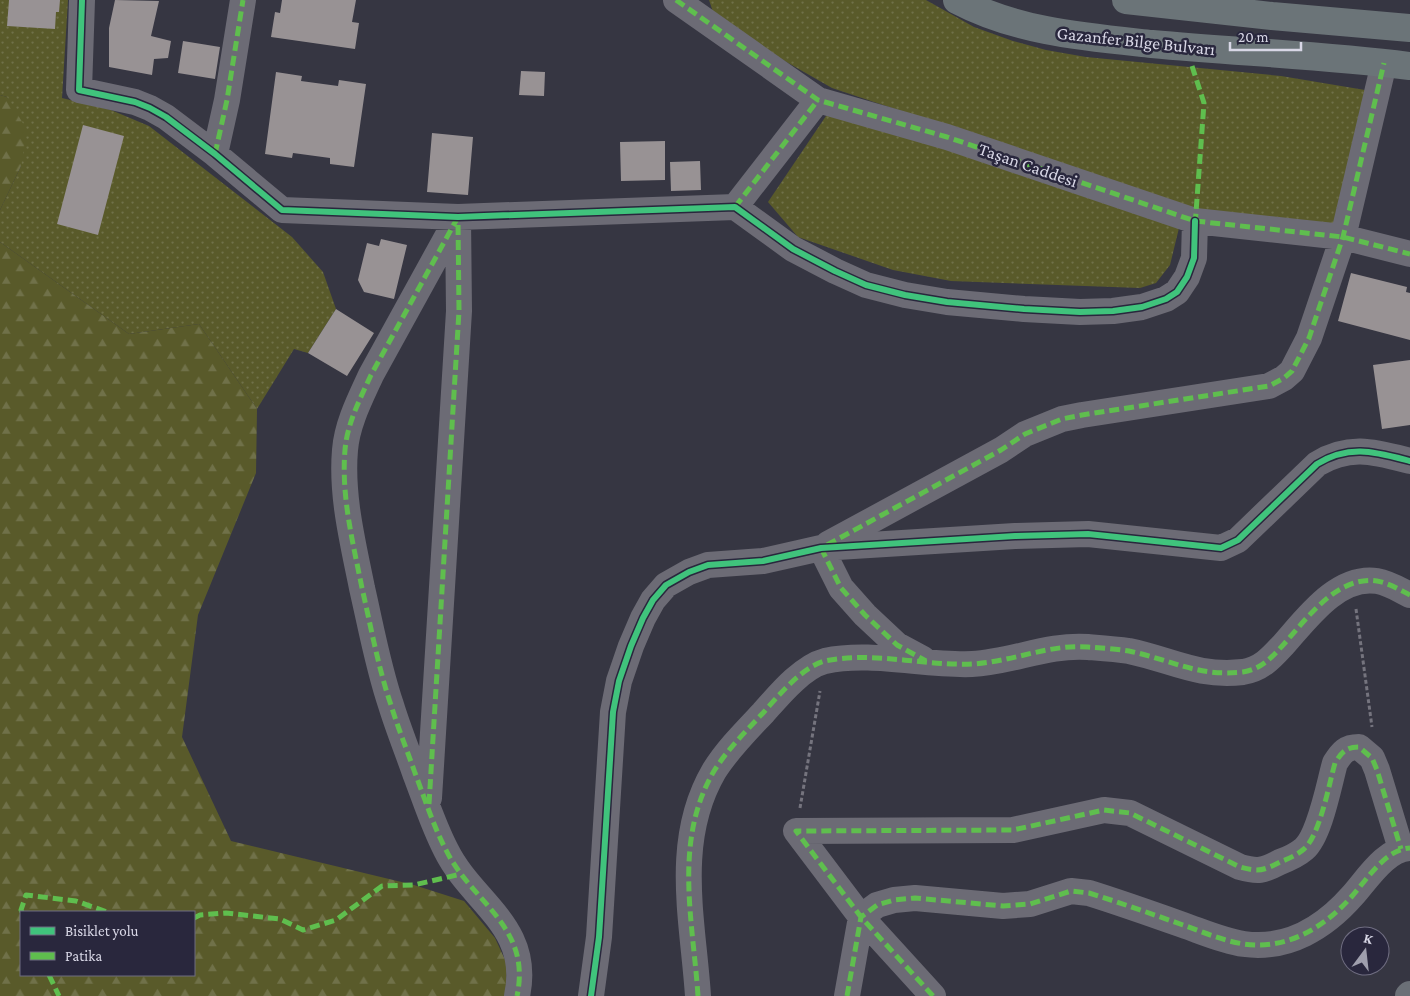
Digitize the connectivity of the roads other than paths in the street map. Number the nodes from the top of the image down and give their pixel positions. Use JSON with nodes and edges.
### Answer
{"nodes":[{"id":1,"x":82,"y":0,"type":"edge"},
{"id":2,"x":243,"y":0,"type":"edge"},
{"id":3,"x":676,"y":0,"type":"edge"},
{"id":4,"x":957,"y":0,"type":"edge"},
{"id":5,"x":1126,"y":0,"type":"edge"},
{"id":6,"x":1410,"y":26,"type":"edge"},
{"id":7,"x":1397,"y":64,"type":"edge"},
{"id":8,"x":818,"y":100,"type":"junction"},
{"id":9,"x":215,"y":154,"type":"junction"},
{"id":10,"x":735,"y":207,"type":"junction"},
{"id":11,"x":458,"y":217,"type":"junction"},
{"id":12,"x":1195,"y":221,"type":"junction"},
{"id":13,"x":1343,"y":237,"type":"junction"},
{"id":14,"x":1410,"y":254,"type":"edge"},
{"id":15,"x":1410,"y":462,"type":"edge"},
{"id":16,"x":821,"y":548,"type":"junction"},
{"id":17,"x":1410,"y":595,"type":"edge"},
{"id":18,"x":930,"y":663,"type":"junction"},
{"id":19,"x":428,"y":809,"type":"junction"},
{"id":20,"x":1406,"y":848,"type":"edge"},
{"id":21,"x":861,"y":917,"type":"junction"},
{"id":22,"x":517,"y":996,"type":"edge"},
{"id":23,"x":591,"y":996,"type":"edge"},
{"id":24,"x":698,"y":996,"type":"edge"},
{"id":25,"x":847,"y":996,"type":"edge"},
{"id":26,"x":933,"y":996,"type":"edge"}],
"edges":[{"from":1,"to":9,"type":"street"},
{"from":2,"to":9,"type":"street"},
{"from":3,"to":8,"type":"street","name":"Taşan Caddesi"},
{"from":4,"to":7,"type":"main road","name":"Gazanfer Bilge Bulvarı"},
{"from":5,"to":6,"type":"main road"},
{"from":7,"to":13,"type":"street"},
{"from":8,"to":10,"type":"street"},
{"from":8,"to":12,"type":"street","name":"Taşan Caddesi"},
{"from":9,"to":11,"type":"street"},
{"from":10,"to":11,"type":"street"},
{"from":10,"to":12,"type":"street"},
{"from":11,"to":19,"type":"street"},
{"from":11,"to":19,"type":"street"},
{"from":12,"to":13,"type":"street","name":"Taşan Caddesi"},
{"from":13,"to":14,"type":"street","name":"Taşan Caddesi"},
{"from":13,"to":16,"type":"street"},
{"from":15,"to":16,"type":"street"},
{"from":16,"to":18,"type":"street"},
{"from":16,"to":23,"type":"street"},
{"from":17,"to":18,"type":"street"},
{"from":18,"to":24,"type":"street"},
{"from":19,"to":22,"type":"street"},
{"from":20,"to":21,"type":"street"},
{"from":20,"to":21,"type":"street"},
{"from":21,"to":25,"type":"street"},
{"from":21,"to":26,"type":"street"}]}
